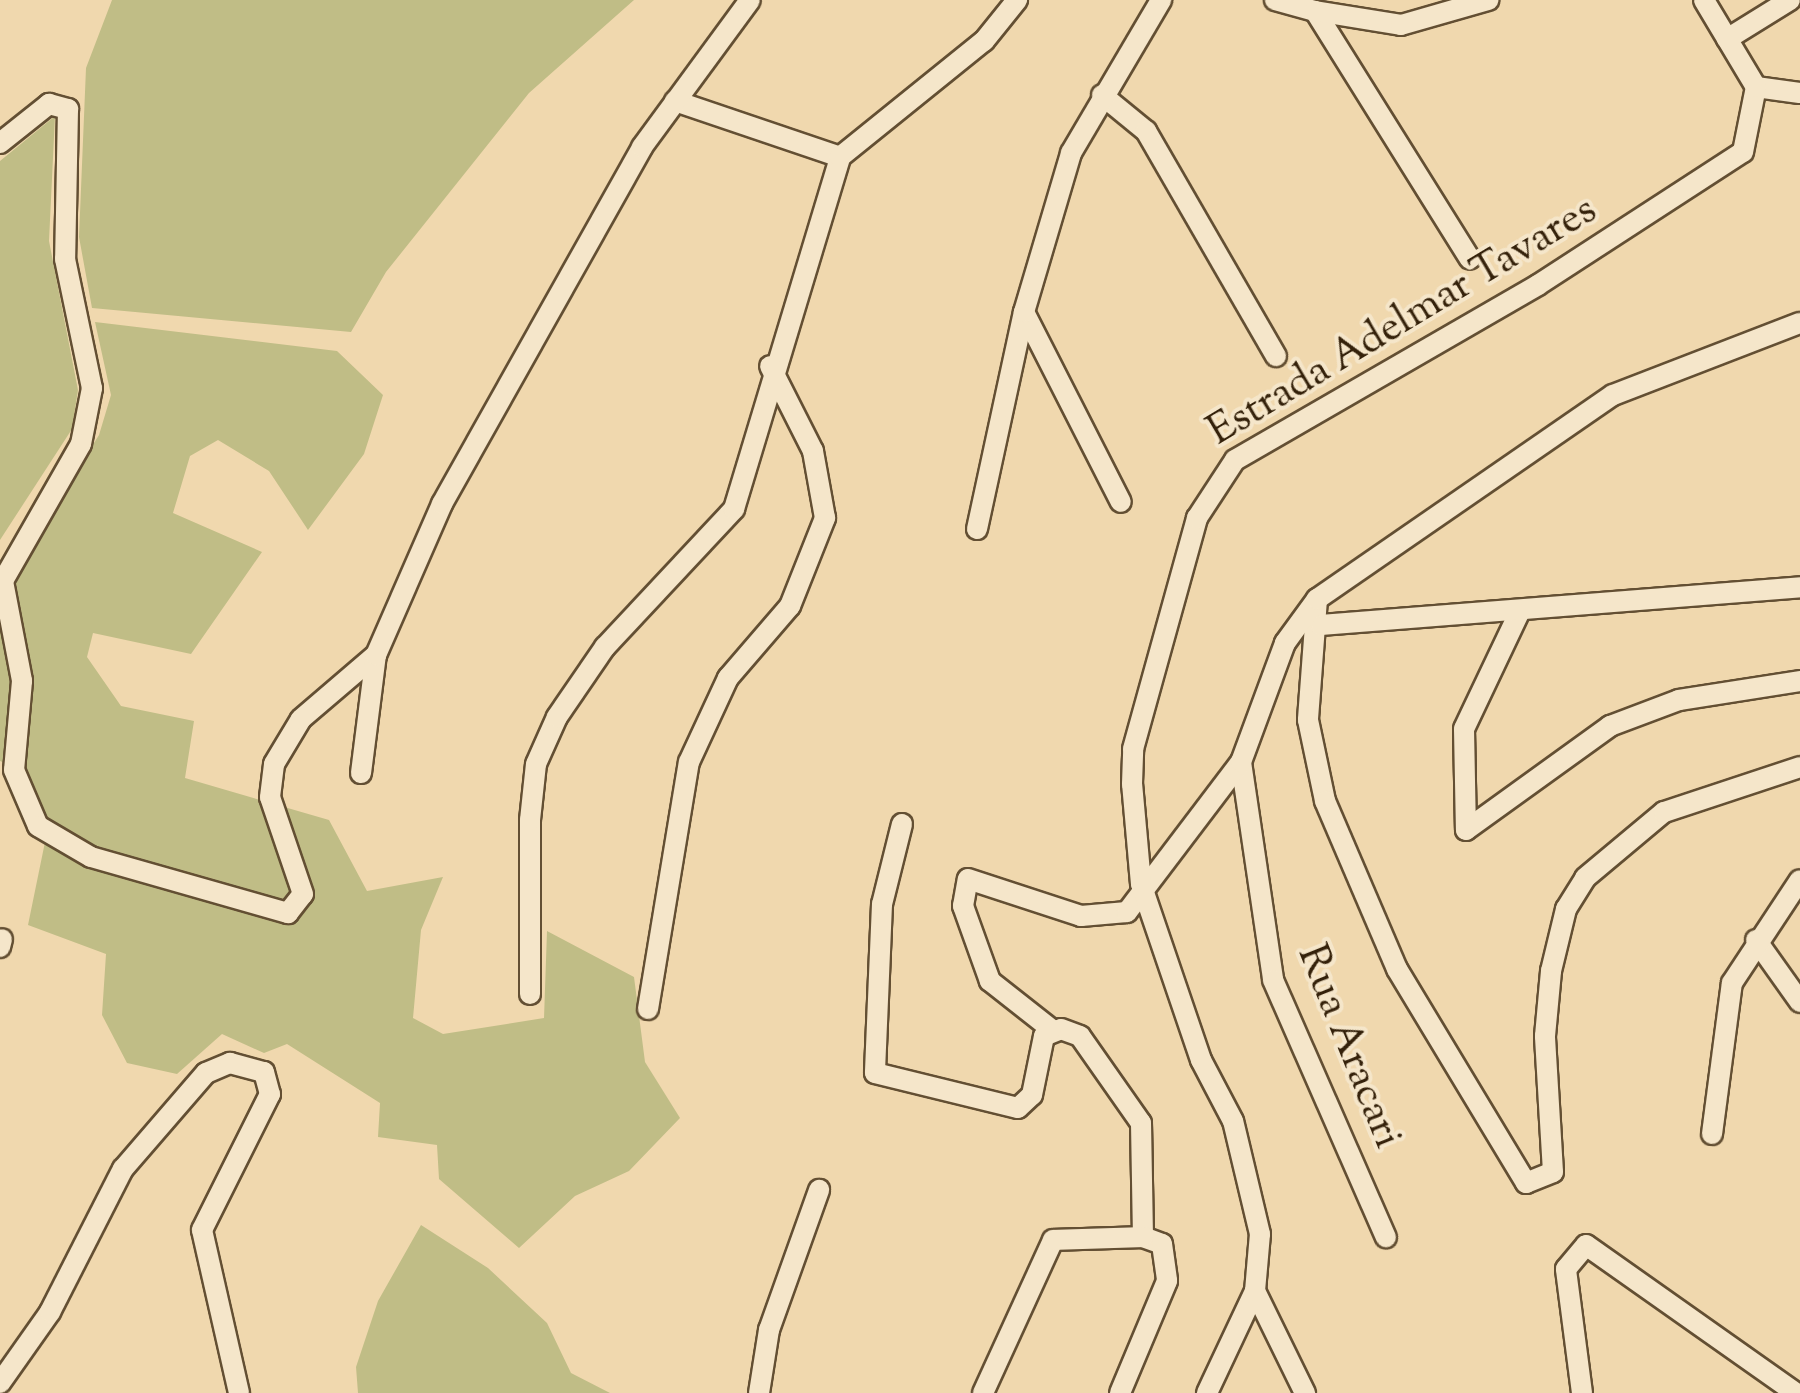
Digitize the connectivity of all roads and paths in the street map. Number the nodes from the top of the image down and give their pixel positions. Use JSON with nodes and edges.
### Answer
{"nodes":[{"id":1,"x":750,"y":0,"type":"edge"},
{"id":2,"x":1017,"y":0,"type":"edge"},
{"id":3,"x":1161,"y":0,"type":"edge"},
{"id":4,"x":1275,"y":0,"type":"edge"},
{"id":5,"x":1488,"y":0,"type":"edge"},
{"id":6,"x":1704,"y":0,"type":"edge"},
{"id":7,"x":1790,"y":0,"type":"edge"},
{"id":8,"x":1316,"y":12,"type":"junction"},
{"id":9,"x":1727,"y":39,"type":"junction"},
{"id":10,"x":1756,"y":87,"type":"junction"},
{"id":11,"x":1800,"y":93,"type":"edge"},
{"id":12,"x":1102,"y":95,"type":"junction"},
{"id":13,"x":674,"y":100,"type":"junction"},
{"id":14,"x":0,"y":144,"type":"edge"},
{"id":15,"x":840,"y":158,"type":"junction"},
{"id":16,"x":1470,"y":259,"type":"dead end"},
{"id":17,"x":1024,"y":312,"type":"junction"},
{"id":18,"x":1800,"y":323,"type":"edge"},
{"id":19,"x":1276,"y":356,"type":"dead end"},
{"id":20,"x":770,"y":366,"type":"junction"},
{"id":21,"x":1122,"y":502,"type":"dead end"},
{"id":22,"x":977,"y":529,"type":"dead end"},
{"id":23,"x":1800,"y":587,"type":"edge"},
{"id":24,"x":1316,"y":599,"type":"junction"},
{"id":25,"x":1519,"y":613,"type":"junction"},
{"id":26,"x":1321,"y":625,"type":"junction"},
{"id":27,"x":376,"y":655,"type":"junction"},
{"id":28,"x":1800,"y":681,"type":"edge"},
{"id":29,"x":1241,"y":762,"type":"junction"},
{"id":30,"x":1800,"y":767,"type":"edge"},
{"id":31,"x":361,"y":773,"type":"dead end"},
{"id":32,"x":902,"y":824,"type":"dead end"},
{"id":33,"x":1800,"y":880,"type":"edge"},
{"id":34,"x":1142,"y":884,"type":"junction"},
{"id":35,"x":1756,"y":940,"type":"junction"},
{"id":36,"x":530,"y":994,"type":"dead end"},
{"id":37,"x":1800,"y":1002,"type":"edge"},
{"id":38,"x":648,"y":1009,"type":"dead end"},
{"id":39,"x":1051,"y":1030,"type":"junction"},
{"id":40,"x":1712,"y":1134,"type":"dead end"},
{"id":41,"x":818,"y":1190,"type":"dead end"},
{"id":42,"x":1386,"y":1236,"type":"dead end"},
{"id":43,"x":1143,"y":1237,"type":"junction"},
{"id":44,"x":1255,"y":1291,"type":"junction"},
{"id":45,"x":0,"y":1382,"type":"edge"},
{"id":46,"x":238,"y":1393,"type":"edge"},
{"id":47,"x":759,"y":1393,"type":"edge"},
{"id":48,"x":982,"y":1393,"type":"edge"},
{"id":49,"x":1120,"y":1393,"type":"edge"},
{"id":50,"x":1207,"y":1393,"type":"edge"},
{"id":51,"x":1305,"y":1393,"type":"edge"},
{"id":52,"x":1582,"y":1393,"type":"edge"},
{"id":53,"x":1796,"y":1393,"type":"edge"}],
"edges":[{"from":1,"to":13,"type":"street"},
{"from":2,"to":15,"type":"street"},
{"from":3,"to":12,"type":"street"},
{"from":4,"to":8,"type":"street"},
{"from":5,"to":8,"type":"street"},
{"from":6,"to":9,"type":"street"},
{"from":7,"to":9,"type":"street"},
{"from":8,"to":16,"type":"street"},
{"from":9,"to":10,"type":"street"},
{"from":10,"to":11,"type":"street"},
{"from":10,"to":34,"type":"street","name":"Estrada Adelmar Tavares"},
{"from":12,"to":17,"type":"street"},
{"from":12,"to":19,"type":"street"},
{"from":13,"to":15,"type":"street"},
{"from":13,"to":27,"type":"street"},
{"from":14,"to":27,"type":"street"},
{"from":15,"to":20,"type":"street"},
{"from":17,"to":21,"type":"street"},
{"from":17,"to":22,"type":"street"},
{"from":18,"to":24,"type":"street"},
{"from":20,"to":36,"type":"street"},
{"from":20,"to":38,"type":"street"},
{"from":23,"to":25,"type":"street"},
{"from":24,"to":26,"type":"street"},
{"from":24,"to":29,"type":"street"},
{"from":25,"to":26,"type":"street"},
{"from":25,"to":28,"type":"street"},
{"from":26,"to":30,"type":"street"},
{"from":27,"to":31,"type":"street"},
{"from":29,"to":34,"type":"street"},
{"from":29,"to":42,"type":"street","name":"Rua Aracari"},
{"from":32,"to":39,"type":"street"},
{"from":33,"to":35,"type":"street"},
{"from":34,"to":39,"type":"street"},
{"from":34,"to":44,"type":"street","name":"Estrada Adelmar Tavares"},
{"from":35,"to":37,"type":"street"},
{"from":35,"to":40,"type":"street"},
{"from":39,"to":43,"type":"street"},
{"from":41,"to":47,"type":"street"},
{"from":43,"to":48,"type":"street"},
{"from":43,"to":49,"type":"street"},
{"from":44,"to":50,"type":"street"},
{"from":44,"to":51,"type":"street"},
{"from":45,"to":46,"type":"street"},
{"from":52,"to":53,"type":"street"}]}
